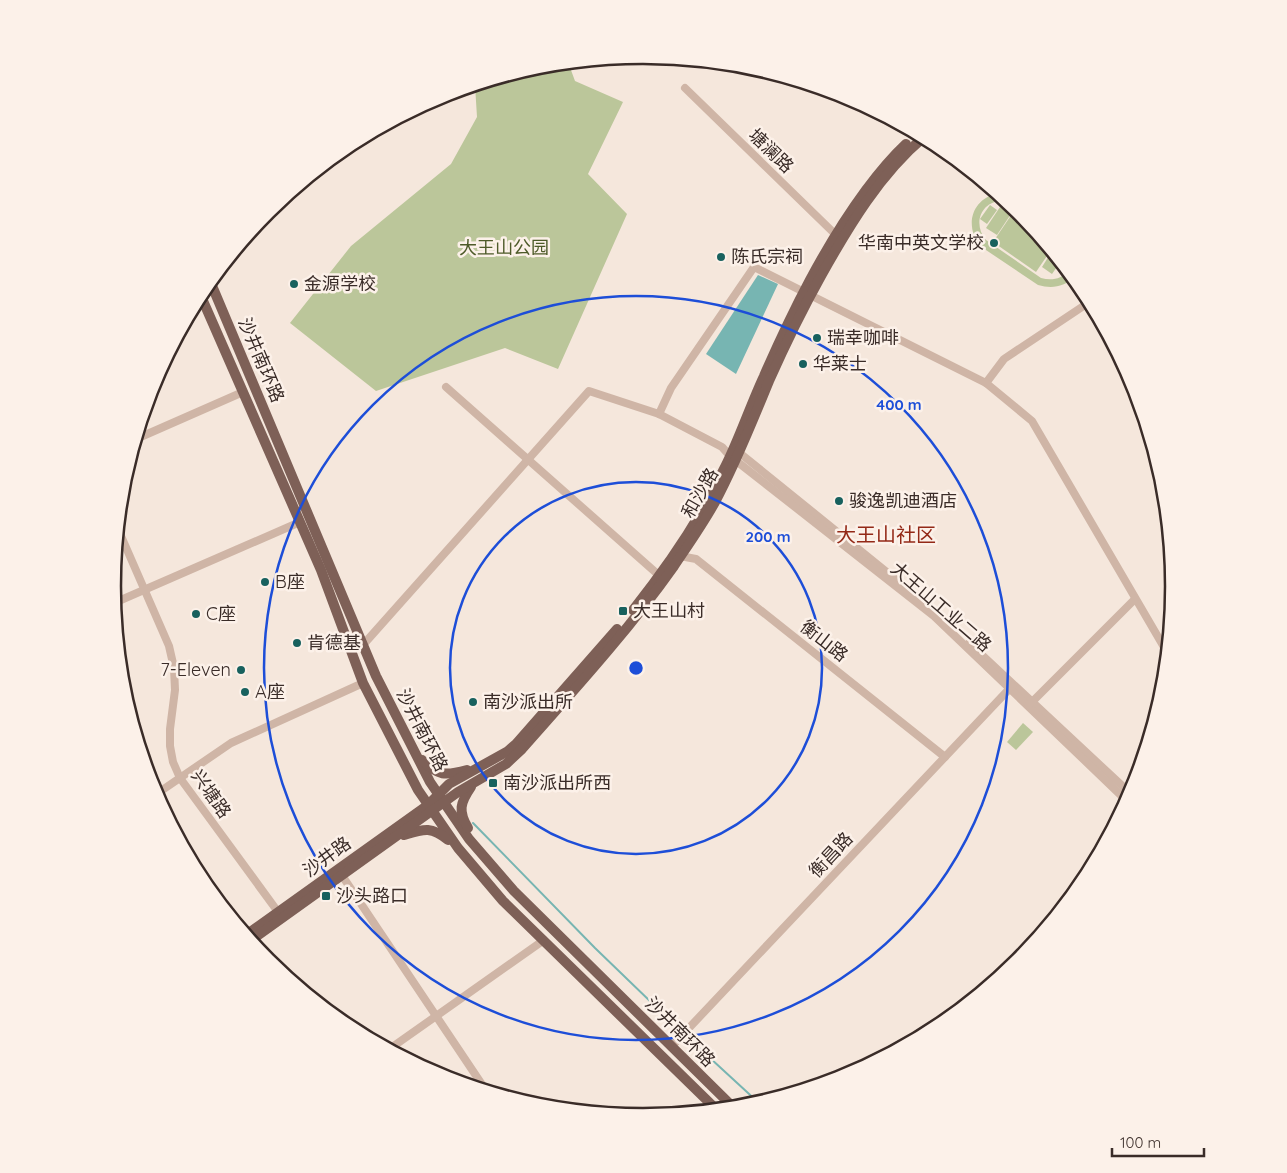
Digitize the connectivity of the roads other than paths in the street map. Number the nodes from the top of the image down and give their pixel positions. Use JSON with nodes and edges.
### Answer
{"nodes":[{"id":1,"x":685,"y":88,"type":"dead end"},
{"id":2,"x":912,"y":138,"type":"edge"},
{"id":3,"x":918,"y":142,"type":"edge"},
{"id":4,"x":836,"y":235,"type":"junction"},
{"id":5,"x":214,"y":290,"type":"edge"},
{"id":6,"x":807,"y":293,"type":"junction"},
{"id":7,"x":204,"y":304,"type":"edge"},
{"id":8,"x":1084,"y":305,"type":"edge"},
{"id":9,"x":986,"y":383,"type":"junction"},
{"id":10,"x":446,"y":387,"type":"dead end"},
{"id":11,"x":243,"y":392,"type":"junction"},
{"id":12,"x":659,"y":414,"type":"junction"},
{"id":13,"x":143,"y":436,"type":"edge"},
{"id":14,"x":735,"y":454,"type":"junction"},
{"id":15,"x":528,"y":459,"type":"junction"},
{"id":16,"x":300,"y":522,"type":"junction"},
{"id":17,"x":123,"y":541,"type":"edge"},
{"id":18,"x":680,"y":556,"type":"junction"},
{"id":19,"x":661,"y":577,"type":"junction"},
{"id":20,"x":144,"y":590,"type":"junction"},
{"id":21,"x":1135,"y":599,"type":"junction"},
{"id":22,"x":121,"y":600,"type":"edge"},
{"id":23,"x":363,"y":645,"type":"junction"},
{"id":24,"x":1163,"y":645,"type":"edge"},
{"id":25,"x":363,"y":683,"type":"junction"},
{"id":26,"x":1012,"y":687,"type":"junction"},
{"id":27,"x":1030,"y":704,"type":"junction"},
{"id":28,"x":416,"y":755,"type":"junction"},
{"id":29,"x":945,"y":757,"type":"junction"},
{"id":30,"x":482,"y":766,"type":"junction"},
{"id":31,"x":180,"y":778,"type":"junction"},
{"id":32,"x":473,"y":784,"type":"junction"},
{"id":33,"x":1125,"y":789,"type":"edge"},
{"id":34,"x":163,"y":791,"type":"edge"},
{"id":35,"x":1122,"y":796,"type":"edge"},
{"id":36,"x":441,"y":799,"type":"junction"},
{"id":37,"x":430,"y":808,"type":"junction"},
{"id":38,"x":396,"y":837,"type":"junction"},
{"id":39,"x":458,"y":848,"type":"junction"},
{"id":40,"x":483,"y":855,"type":"junction"},
{"id":41,"x":340,"y":872,"type":"junction"},
{"id":42,"x":280,"y":915,"type":"junction"},
{"id":43,"x":251,"y":932,"type":"edge"},
{"id":44,"x":255,"y":936,"type":"edge"},
{"id":45,"x":544,"y":940,"type":"junction"},
{"id":46,"x":436,"y":1016,"type":"junction"},
{"id":47,"x":394,"y":1046,"type":"edge"},
{"id":48,"x":671,"y":1047,"type":"junction"},
{"id":49,"x":481,"y":1084,"type":"edge"},
{"id":50,"x":728,"y":1102,"type":"edge"},
{"id":51,"x":712,"y":1105,"type":"edge"}],
"edges":[{"from":1,"to":4,"type":"street","name":"塘澜路"},
{"from":2,"to":4,"type":"main road","name":"和沙路"},
{"from":3,"to":6,"type":"main road","name":"和沙路"},
{"from":4,"to":6,"type":"main road","name":"和沙路"},
{"from":5,"to":23,"type":"main road","name":"沙井南环路"},
{"from":6,"to":9,"type":"street"},
{"from":6,"to":12,"type":"street"},
{"from":6,"to":14,"type":"main road","name":"和沙路"},
{"from":7,"to":11,"type":"main road","name":"沙井南环路"},
{"from":8,"to":9,"type":"street"},
{"from":9,"to":21,"type":"street"},
{"from":10,"to":15,"type":"street"},
{"from":11,"to":13,"type":"street"},
{"from":11,"to":16,"type":"main road","name":"沙井南环路"},
{"from":12,"to":14,"type":"street"},
{"from":12,"to":15,"type":"street"},
{"from":14,"to":18,"type":"main road","name":"和沙路"},
{"from":14,"to":19,"type":"main road","name":"和沙路"},
{"from":14,"to":26,"type":"street","name":"大王山工业二路"},
{"from":15,"to":19,"type":"street"},
{"from":15,"to":23,"type":"street"},
{"from":16,"to":20,"type":"street"},
{"from":16,"to":25,"type":"main road","name":"沙井南环路"},
{"from":17,"to":20,"type":"street","name":"兴塘路"},
{"from":18,"to":19,"type":"main road","name":"和沙路"},
{"from":18,"to":29,"type":"street","name":"衡山路"},
{"from":19,"to":30,"type":"main road","name":"和沙路"},
{"from":19,"to":32,"type":"main road","name":"和沙路"},
{"from":20,"to":22,"type":"street"},
{"from":20,"to":31,"type":"street","name":"兴塘路"},
{"from":21,"to":24,"type":"street"},
{"from":21,"to":27,"type":"street"},
{"from":23,"to":28,"type":"main road","name":"沙井南环路"},
{"from":25,"to":31,"type":"street"},
{"from":25,"to":37,"type":"main road","name":"沙井南环路"},
{"from":26,"to":27,"type":"street","name":"大王山工业二路"},
{"from":26,"to":29,"type":"street","name":"衡昌路"},
{"from":27,"to":33,"type":"street","name":"大王山工业二路"},
{"from":27,"to":35,"type":"street","name":"大王山工业二路"},
{"from":28,"to":30,"type":"main road"},
{"from":28,"to":36,"type":"main road","name":"沙井南环路"},
{"from":29,"to":48,"type":"street","name":"衡昌路"},
{"from":30,"to":36,"type":"main road","name":"和沙路"},
{"from":31,"to":34,"type":"street"},
{"from":31,"to":42,"type":"street","name":"兴塘路"},
{"from":32,"to":36,"type":"main road","name":"和沙路"},
{"from":32,"to":40,"type":"main road"},
{"from":36,"to":37,"type":"main road","name":"和沙路"},
{"from":36,"to":40,"type":"main road","name":"沙井南环路"},
{"from":37,"to":38,"type":"main road","name":"沙井路"},
{"from":37,"to":39,"type":"main road","name":"沙井南环路"},
{"from":37,"to":41,"type":"main road","name":"沙井路"},
{"from":38,"to":39,"type":"main road"},
{"from":38,"to":41,"type":"main road","name":"沙井路"},
{"from":39,"to":45,"type":"main road","name":"沙井南环路"},
{"from":40,"to":48,"type":"main road","name":"沙井南环路"},
{"from":41,"to":42,"type":"main road","name":"沙井路"},
{"from":41,"to":46,"type":"street"},
{"from":42,"to":43,"type":"main road","name":"沙井路"},
{"from":42,"to":44,"type":"main road","name":"沙井路"},
{"from":45,"to":46,"type":"street"},
{"from":45,"to":51,"type":"main road","name":"沙井南环路"},
{"from":46,"to":47,"type":"street"},
{"from":46,"to":49,"type":"street"},
{"from":48,"to":50,"type":"main road","name":"沙井南环路"}]}
